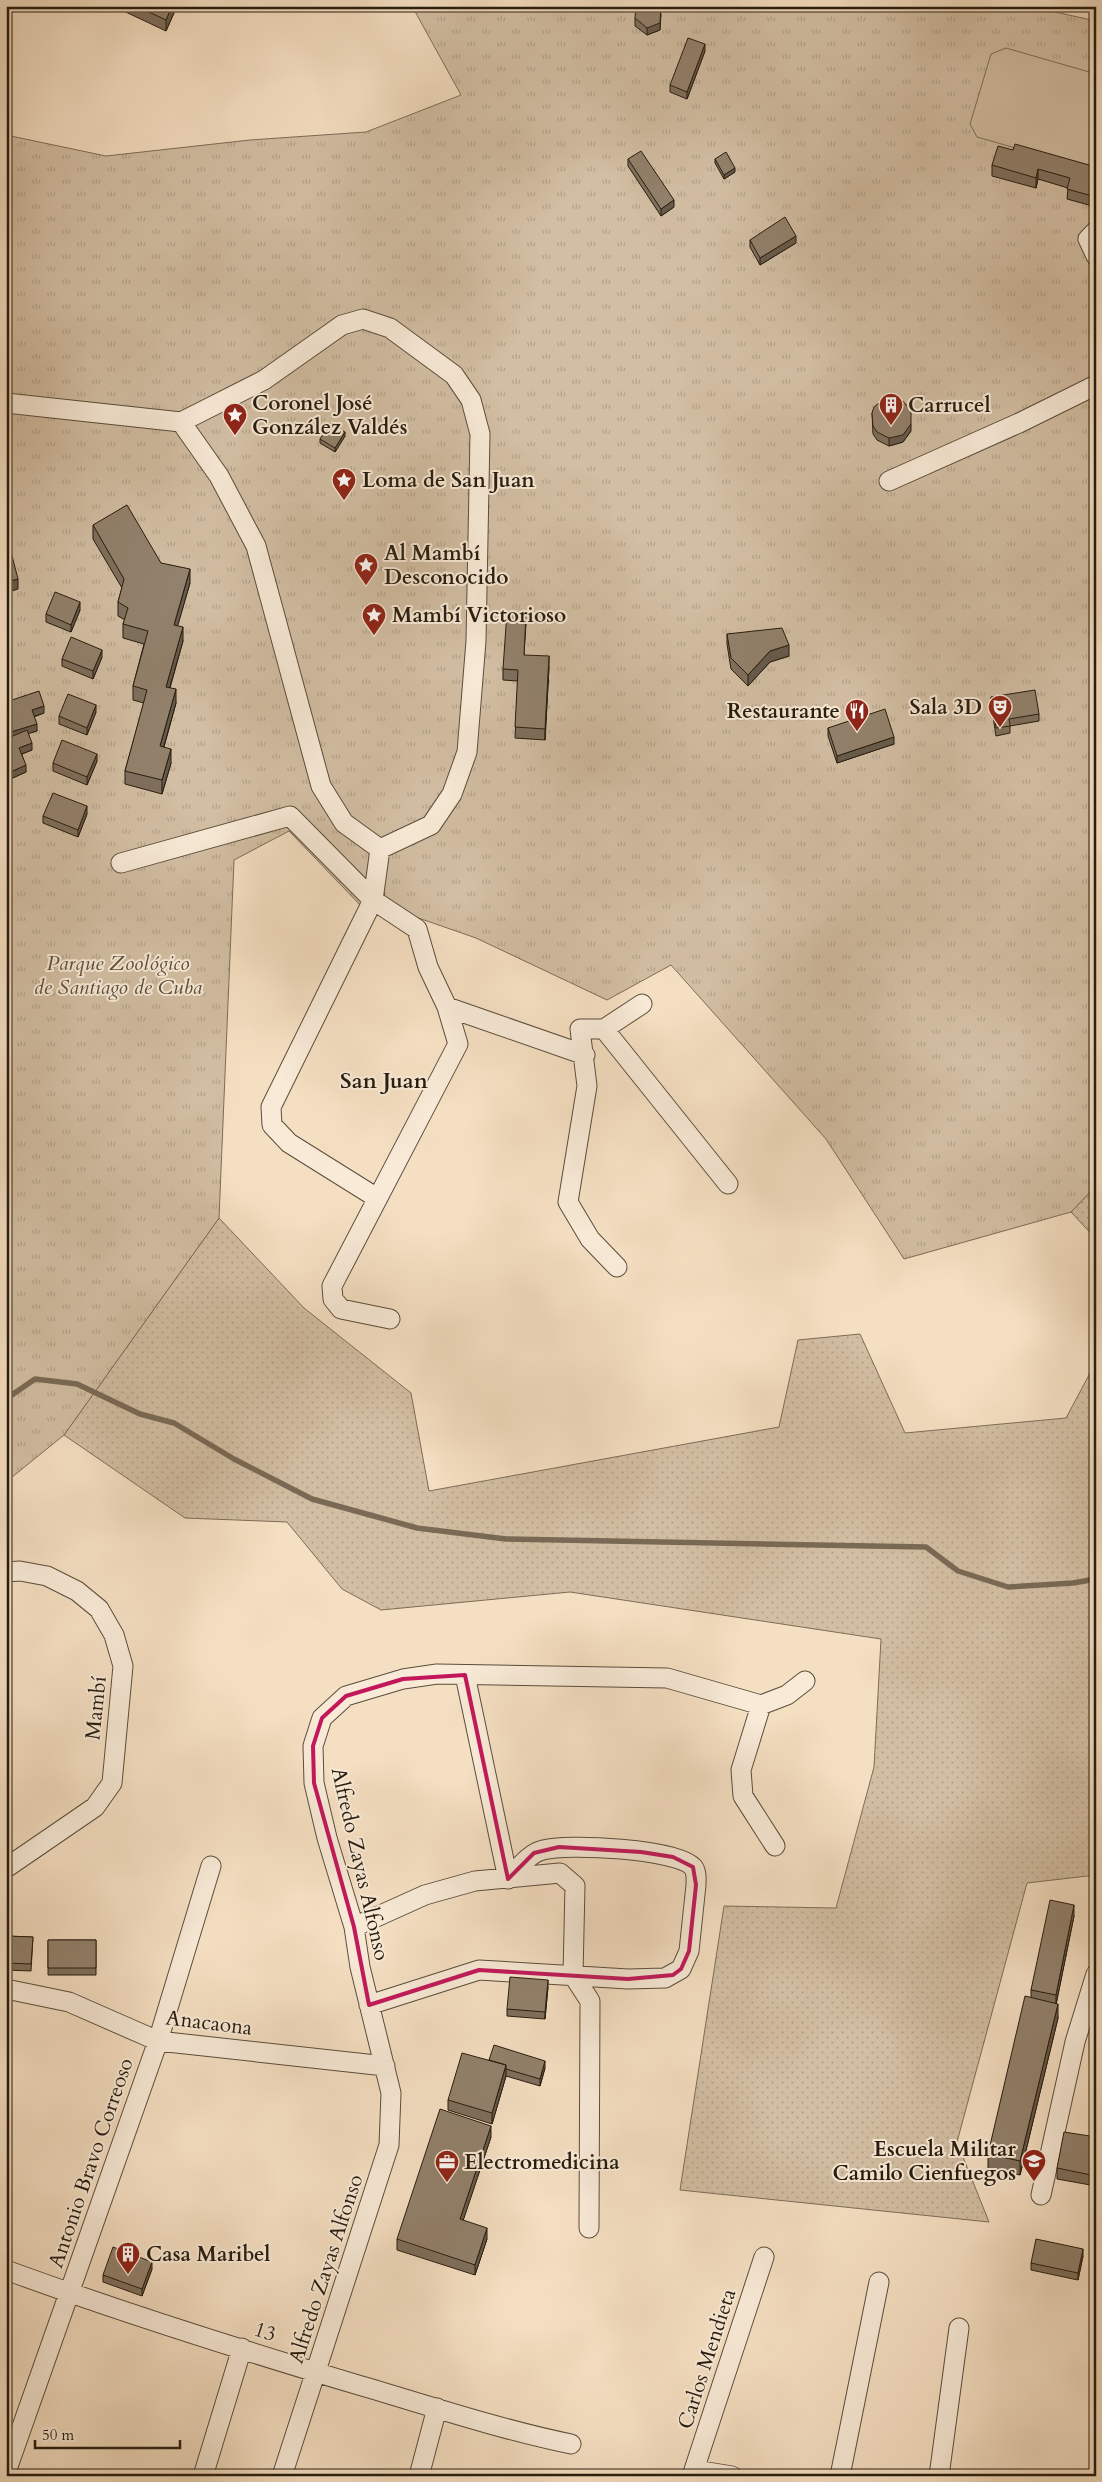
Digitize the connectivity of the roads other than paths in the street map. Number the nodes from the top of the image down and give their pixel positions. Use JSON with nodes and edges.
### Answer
{"nodes":[{"id":1,"x":1096,"y":231,"type":"edge"},
{"id":2,"x":1096,"y":256,"type":"edge"},
{"id":3,"x":1096,"y":385,"type":"edge"},
{"id":4,"x":6,"y":403,"type":"edge"},
{"id":5,"x":181,"y":422,"type":"junction"},
{"id":6,"x":889,"y":481,"type":"dead end"},
{"id":7,"x":380,"y":849,"type":"junction"},
{"id":8,"x":121,"y":863,"type":"dead end"},
{"id":9,"x":373,"y":900,"type":"junction"},
{"id":10,"x":642,"y":1004,"type":"dead end"},
{"id":11,"x":447,"y":1007,"type":"junction"},
{"id":12,"x":604,"y":1029,"type":"junction"},
{"id":13,"x":585,"y":1055,"type":"junction"},
{"id":14,"x":728,"y":1184,"type":"dead end"},
{"id":15,"x":377,"y":1198,"type":"junction"},
{"id":16,"x":616,"y":1267,"type":"dead end"},
{"id":17,"x":390,"y":1319,"type":"dead end"},
{"id":18,"x":6,"y":1572,"type":"edge"},
{"id":19,"x":465,"y":1675,"type":"junction"},
{"id":20,"x":805,"y":1681,"type":"dead end"},
{"id":21,"x":761,"y":1706,"type":"junction"},
{"id":22,"x":775,"y":1846,"type":"dead end"},
{"id":23,"x":211,"y":1866,"type":"dead end"},
{"id":24,"x":6,"y":1868,"type":"edge"},
{"id":25,"x":508,"y":1879,"type":"junction"},
{"id":26,"x":354,"y":1927,"type":"junction"},
{"id":27,"x":1096,"y":1974,"type":"edge"},
{"id":28,"x":573,"y":1975,"type":"junction"},
{"id":29,"x":6,"y":1989,"type":"edge"},
{"id":30,"x":369,"y":2004,"type":"junction"},
{"id":31,"x":158,"y":2041,"type":"junction"},
{"id":32,"x":385,"y":2066,"type":"junction"},
{"id":33,"x":1041,"y":2195,"type":"dead end"},
{"id":34,"x":589,"y":2228,"type":"dead end"},
{"id":35,"x":764,"y":2256,"type":"dead end"},
{"id":36,"x":6,"y":2270,"type":"edge"},
{"id":37,"x":879,"y":2282,"type":"dead end"},
{"id":38,"x":69,"y":2293,"type":"junction"},
{"id":39,"x":959,"y":2328,"type":"dead end"},
{"id":40,"x":242,"y":2348,"type":"junction"},
{"id":41,"x":317,"y":2372,"type":"junction"},
{"id":42,"x":437,"y":2408,"type":"junction"},
{"id":43,"x":570,"y":2444,"type":"dead end"},
{"id":44,"x":6,"y":2472,"type":"edge"},
{"id":45,"x":694,"y":2473,"type":"edge"},
{"id":46,"x":203,"y":2476,"type":"edge"},
{"id":47,"x":282,"y":2476,"type":"edge"},
{"id":48,"x":418,"y":2476,"type":"edge"},
{"id":49,"x":732,"y":2476,"type":"edge"},
{"id":50,"x":840,"y":2476,"type":"edge"},
{"id":51,"x":939,"y":2476,"type":"edge"}],
"edges":[{"from":1,"to":2,"type":"street"},
{"from":3,"to":6,"type":"street"},
{"from":4,"to":5,"type":"street"},
{"from":5,"to":7,"type":"street"},
{"from":5,"to":7,"type":"street"},
{"from":7,"to":9,"type":"street"},
{"from":8,"to":9,"type":"street"},
{"from":9,"to":11,"type":"street"},
{"from":9,"to":15,"type":"street"},
{"from":10,"to":12,"type":"street"},
{"from":11,"to":13,"type":"street"},
{"from":11,"to":15,"type":"street"},
{"from":12,"to":13,"type":"street"},
{"from":12,"to":14,"type":"street"},
{"from":13,"to":16,"type":"street"},
{"from":15,"to":17,"type":"street"},
{"from":18,"to":24,"type":"street","name":"Mambí"},
{"from":19,"to":21,"type":"street","name":"Alfredo Zayas Alfonso"},
{"from":19,"to":25,"type":"street"},
{"from":19,"to":26,"type":"street","name":"Alfredo Zayas Alfonso"},
{"from":20,"to":21,"type":"street"},
{"from":21,"to":22,"type":"street"},
{"from":23,"to":31,"type":"street","name":"Antonio Bravo Correoso"},
{"from":25,"to":26,"type":"street"},
{"from":25,"to":28,"type":"street"},
{"from":25,"to":28,"type":"street"},
{"from":26,"to":30,"type":"street","name":"Alfredo Zayas Alfonso"},
{"from":27,"to":33,"type":"street"},
{"from":28,"to":30,"type":"street"},
{"from":28,"to":34,"type":"street"},
{"from":29,"to":31,"type":"street","name":"Anacaona"},
{"from":30,"to":32,"type":"street","name":"Alfredo Zayas Alfonso"},
{"from":31,"to":32,"type":"street","name":"Anacaona"},
{"from":31,"to":38,"type":"street","name":"Antonio Bravo Correoso"},
{"from":32,"to":41,"type":"street","name":"Alfredo Zayas Alfonso"},
{"from":35,"to":45,"type":"street","name":"Carlos Mendieta"},
{"from":36,"to":38,"type":"street","name":"13"},
{"from":37,"to":50,"type":"street"},
{"from":38,"to":40,"type":"street","name":"13"},
{"from":38,"to":44,"type":"street","name":"Antonio Bravo Correoso"},
{"from":39,"to":51,"type":"street"},
{"from":40,"to":41,"type":"street","name":"13"},
{"from":40,"to":46,"type":"street"},
{"from":41,"to":42,"type":"street","name":"13"},
{"from":41,"to":47,"type":"street","name":"Alfredo Zayas Alfonso"},
{"from":42,"to":43,"type":"street","name":"13"},
{"from":42,"to":48,"type":"street"},
{"from":45,"to":49,"type":"street"}]}
